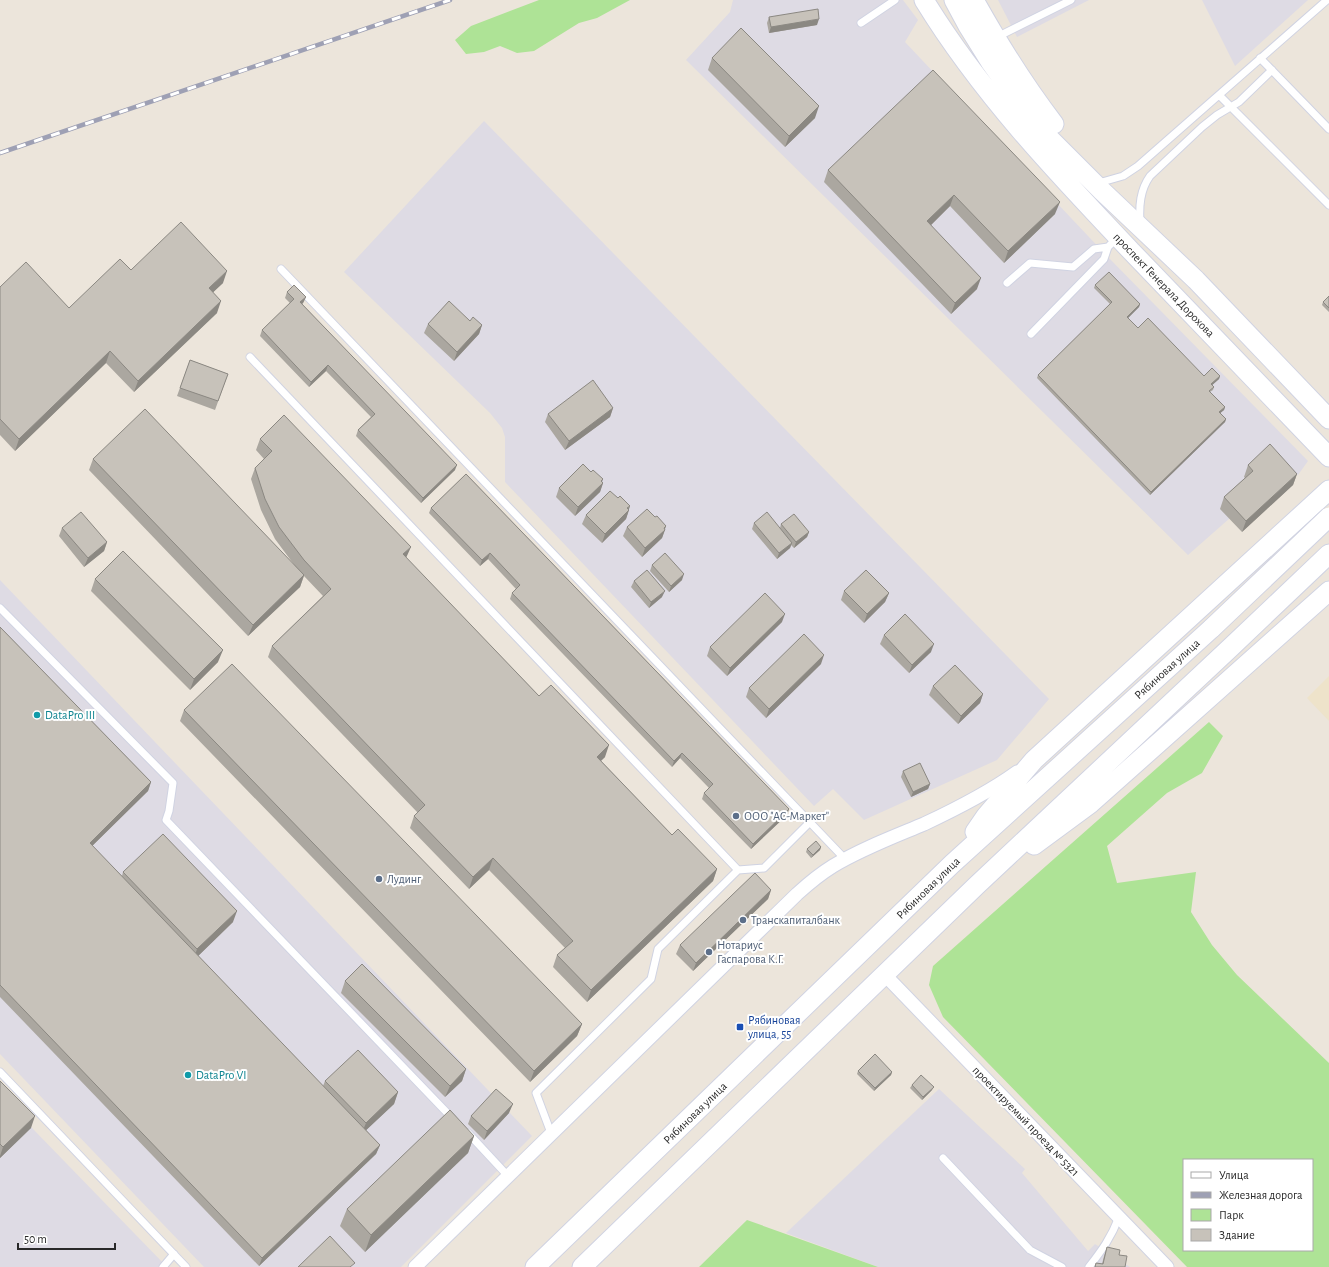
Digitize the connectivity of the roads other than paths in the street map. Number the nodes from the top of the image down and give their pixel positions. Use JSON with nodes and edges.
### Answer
{"nodes":[{"id":1,"x":895,"y":0,"type":"edge"},
{"id":2,"x":924,"y":0,"type":"edge"},
{"id":3,"x":941,"y":0,"type":"edge"},
{"id":4,"x":954,"y":0,"type":"edge"},
{"id":5,"x":974,"y":0,"type":"edge"},
{"id":6,"x":1071,"y":0,"type":"edge"},
{"id":7,"x":1327,"y":0,"type":"edge"},
{"id":8,"x":861,"y":23,"type":"dead end"},
{"id":9,"x":995,"y":38,"type":"junction"},
{"id":10,"x":1260,"y":58,"type":"junction"},
{"id":11,"x":1272,"y":70,"type":"junction"},
{"id":12,"x":1219,"y":95,"type":"junction"},
{"id":13,"x":1231,"y":107,"type":"junction"},
{"id":14,"x":1003,"y":109,"type":"junction"},
{"id":15,"x":1329,"y":129,"type":"edge"},
{"id":16,"x":1102,"y":182,"type":"junction"},
{"id":17,"x":1329,"y":205,"type":"edge"},
{"id":18,"x":1140,"y":225,"type":"junction"},
{"id":19,"x":1113,"y":242,"type":"junction"},
{"id":20,"x":1160,"y":246,"type":"junction"},
{"id":21,"x":281,"y":269,"type":"dead end"},
{"id":22,"x":1006,"y":283,"type":"dead end"},
{"id":23,"x":1031,"y":334,"type":"dead end"},
{"id":24,"x":250,"y":357,"type":"dead end"},
{"id":25,"x":1329,"y":419,"type":"edge"},
{"id":26,"x":1329,"y":457,"type":"edge"},
{"id":27,"x":1329,"y":490,"type":"edge"},
{"id":28,"x":1329,"y":518,"type":"edge"},
{"id":29,"x":1291,"y":525,"type":"junction"},
{"id":30,"x":1329,"y":554,"type":"edge"},
{"id":31,"x":1329,"y":591,"type":"edge"},
{"id":32,"x":0,"y":608,"type":"edge"},
{"id":33,"x":1034,"y":760,"type":"junction"},
{"id":34,"x":810,"y":822,"type":"junction"},
{"id":35,"x":845,"y":860,"type":"junction"},
{"id":36,"x":952,"y":864,"type":"junction"},
{"id":37,"x":738,"y":870,"type":"junction"},
{"id":38,"x":977,"y":885,"type":"junction"},
{"id":39,"x":885,"y":974,"type":"junction"},
{"id":40,"x":0,"y":1072,"type":"edge"},
{"id":41,"x":458,"y":1124,"type":"edge"},
{"id":42,"x":464,"y":1130,"type":"edge"},
{"id":43,"x":551,"y":1133,"type":"junction"},
{"id":44,"x":943,"y":1158,"type":"dead end"},
{"id":45,"x":508,"y":1176,"type":"junction"},
{"id":46,"x":1119,"y":1217,"type":"junction"},
{"id":47,"x":174,"y":1254,"type":"junction"},
{"id":48,"x":163,"y":1267,"type":"edge"},
{"id":49,"x":186,"y":1267,"type":"edge"},
{"id":50,"x":415,"y":1267,"type":"edge"},
{"id":51,"x":535,"y":1267,"type":"edge"},
{"id":52,"x":582,"y":1267,"type":"edge"},
{"id":53,"x":1062,"y":1267,"type":"edge"},
{"id":54,"x":1088,"y":1267,"type":"edge"},
{"id":55,"x":1168,"y":1267,"type":"edge"}],
"edges":[{"from":1,"to":8,"type":"lane"},
{"from":2,"to":14,"type":"main road","name":"проспект Генерала Дорохова"},
{"from":3,"to":14,"type":"main road","name":"проспект Генерала Дорохова"},
{"from":4,"to":20,"type":"main road","name":"проспект Генерала Дорохова"},
{"from":5,"to":9,"type":"main road","name":"проспект Генерала Дорохова"},
{"from":6,"to":9,"type":"lane"},
{"from":7,"to":10,"type":"lane"},
{"from":9,"to":16,"type":"main road","name":"проспект Генерала Дорохова"},
{"from":10,"to":11,"type":"lane"},
{"from":10,"to":12,"type":"lane"},
{"from":11,"to":13,"type":"lane"},
{"from":11,"to":15,"type":"lane"},
{"from":12,"to":13,"type":"lane"},
{"from":12,"to":16,"type":"lane"},
{"from":13,"to":17,"type":"lane"},
{"from":13,"to":18,"type":"lane"},
{"from":14,"to":19,"type":"main road","name":"проспект Генерала Дорохова"},
{"from":16,"to":18,"type":"main road","name":"проспект Генерала Дорохова"},
{"from":18,"to":20,"type":"main road","name":"проспект Генерала Дорохова"},
{"from":19,"to":22,"type":"lane"},
{"from":19,"to":23,"type":"lane"},
{"from":19,"to":26,"type":"main road","name":"проспект Генерала Дорохова"},
{"from":20,"to":25,"type":"main road","name":"проспект Генерала Дорохова"},
{"from":21,"to":34,"type":"lane"},
{"from":24,"to":37,"type":"lane"},
{"from":27,"to":29,"type":"main road"},
{"from":28,"to":29,"type":"main road"},
{"from":28,"to":36,"type":"main road","name":"Рябиновая улица","bridge":true},
{"from":29,"to":33,"type":"main road"},
{"from":30,"to":38,"type":"main road"},
{"from":31,"to":38,"type":"main road"},
{"from":32,"to":41,"type":"lane"},
{"from":33,"to":35,"type":"street"},
{"from":33,"to":36,"type":"main road"},
{"from":34,"to":35,"type":"lane"},
{"from":34,"to":37,"type":"lane"},
{"from":35,"to":43,"type":"street"},
{"from":36,"to":51,"type":"main road","name":"Рябиновая улица"},
{"from":37,"to":43,"type":"lane"},
{"from":38,"to":39,"type":"main road"},
{"from":39,"to":46,"type":"street","name":"проектируемый проезд № 5321"},
{"from":39,"to":52,"type":"main road"},
{"from":40,"to":47,"type":"lane"},
{"from":42,"to":45,"type":"lane"},
{"from":43,"to":45,"type":"street"},
{"from":44,"to":53,"type":"lane"},
{"from":45,"to":50,"type":"street"},
{"from":46,"to":54,"type":"lane"},
{"from":46,"to":55,"type":"street","name":"проектируемый проезд № 5321"},
{"from":47,"to":48,"type":"lane"},
{"from":47,"to":49,"type":"lane"}]}
